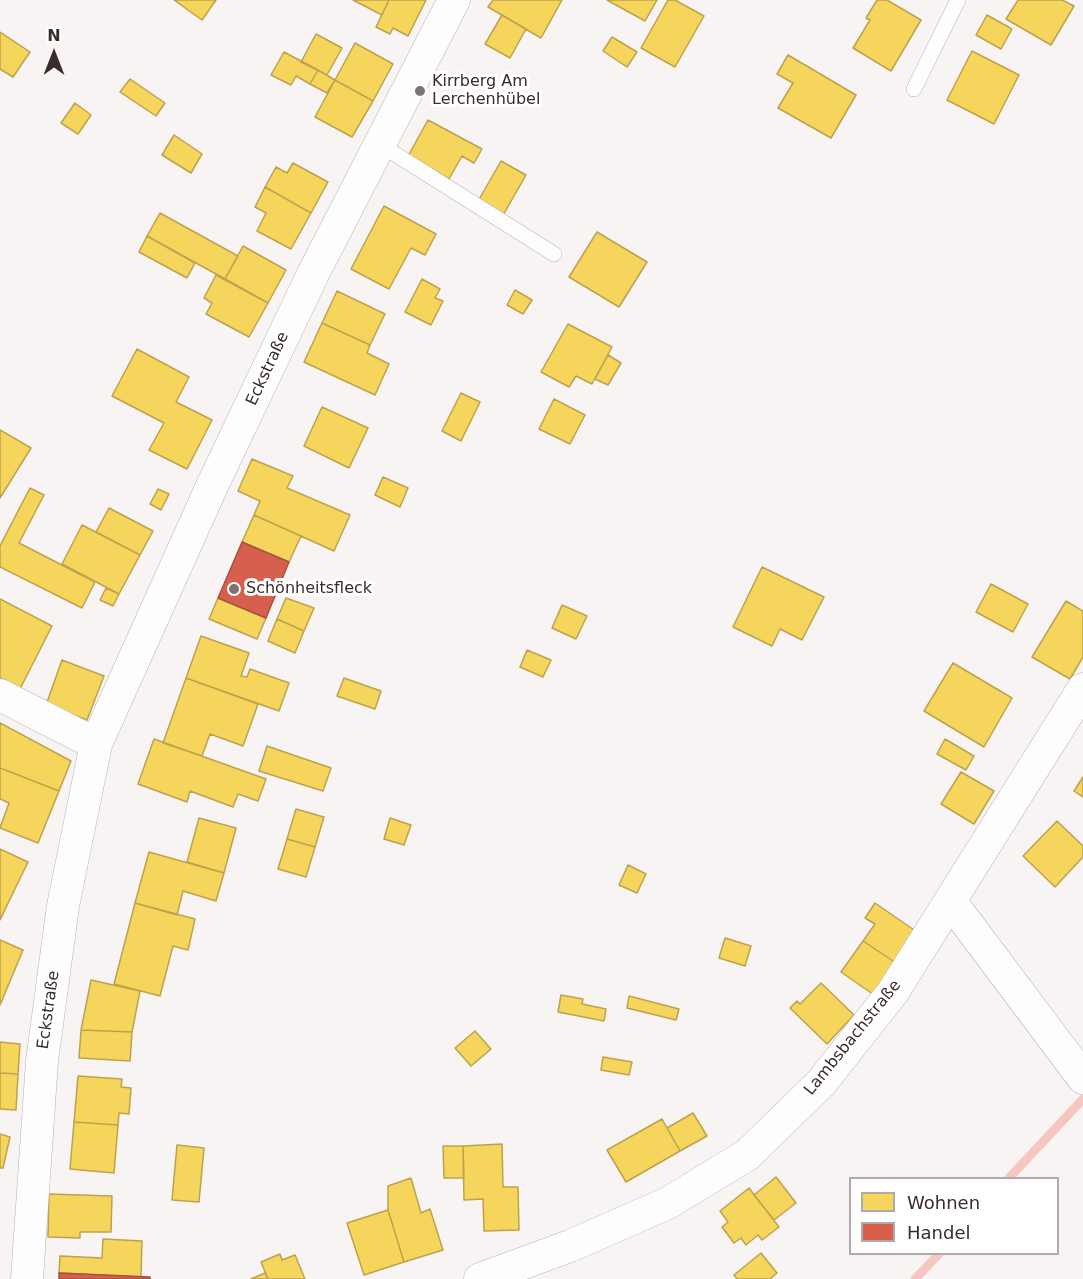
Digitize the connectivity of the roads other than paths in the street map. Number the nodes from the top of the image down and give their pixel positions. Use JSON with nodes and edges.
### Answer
{"nodes":[{"id":1,"x":454,"y":0,"type":"edge"},
{"id":2,"x":958,"y":0,"type":"edge"},
{"id":3,"x":914,"y":89,"type":"dead end"},
{"id":4,"x":379,"y":144,"type":"junction"},
{"id":5,"x":554,"y":254,"type":"dead end"},
{"id":6,"x":1083,"y":689,"type":"edge"},
{"id":7,"x":0,"y":695,"type":"edge"},
{"id":8,"x":96,"y":744,"type":"junction"},
{"id":9,"x":951,"y":902,"type":"junction"},
{"id":10,"x":1079,"y":1072,"type":"edge"},
{"id":11,"x":27,"y":1279,"type":"edge"},
{"id":12,"x":480,"y":1279,"type":"edge"}],
"edges":[{"from":1,"to":4,"type":"street","name":"Eckstraße"},
{"from":2,"to":3,"type":"lane"},
{"from":4,"to":5,"type":"lane"},
{"from":4,"to":8,"type":"street","name":"Eckstraße"},
{"from":6,"to":9,"type":"street","name":"Lambsbachstraße"},
{"from":7,"to":8,"type":"street"},
{"from":8,"to":11,"type":"street","name":"Eckstraße"},
{"from":9,"to":10,"type":"street"},
{"from":9,"to":12,"type":"street","name":"Lambsbachstraße"}]}
